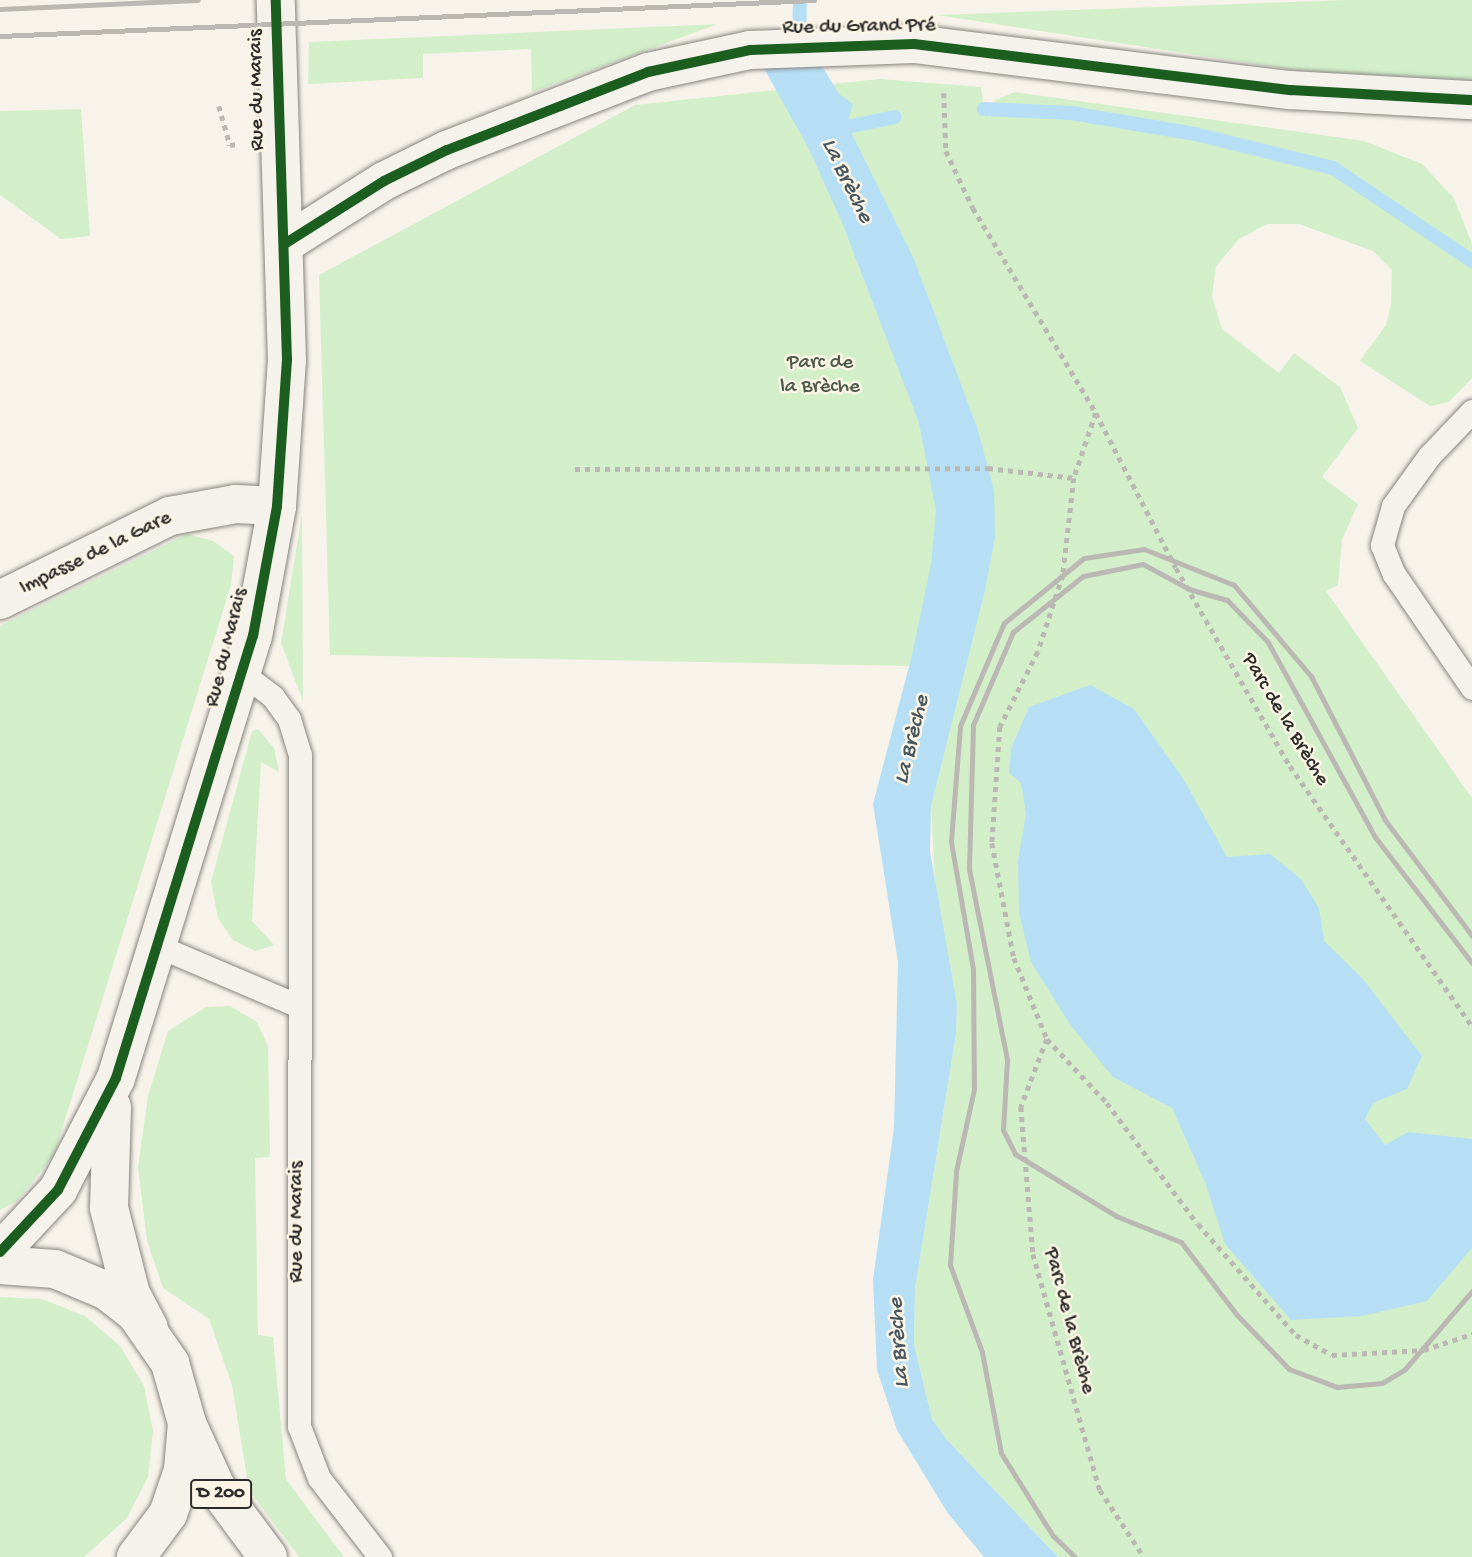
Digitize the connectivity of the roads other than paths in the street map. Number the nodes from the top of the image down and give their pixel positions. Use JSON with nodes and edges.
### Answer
{"nodes":[{"id":1,"x":276,"y":0,"type":"edge"},
{"id":2,"x":1472,"y":100,"type":"edge"},
{"id":3,"x":286,"y":243,"type":"junction"},
{"id":4,"x":1472,"y":411,"type":"edge"},
{"id":5,"x":277,"y":506,"type":"junction"},
{"id":6,"x":0,"y":600,"type":"edge"},
{"id":7,"x":243,"y":674,"type":"junction"},
{"id":8,"x":1472,"y":688,"type":"edge"},
{"id":9,"x":158,"y":946,"type":"junction"},
{"id":10,"x":299,"y":1006,"type":"junction"},
{"id":11,"x":116,"y":1078,"type":"junction"},
{"id":12,"x":0,"y":1252,"type":"edge"},
{"id":13,"x":0,"y":1265,"type":"edge"},
{"id":14,"x":149,"y":1328,"type":"junction"},
{"id":15,"x":187,"y":1423,"type":"junction"},
{"id":16,"x":136,"y":1557,"type":"edge"},
{"id":17,"x":268,"y":1557,"type":"edge"},
{"id":18,"x":380,"y":1557,"type":"edge"}],
"edges":[{"from":1,"to":3,"type":"street","name":"Rue du Marais"},
{"from":2,"to":3,"type":"street","name":"Rue du Grand Pré"},
{"from":3,"to":5,"type":"street","name":"Rue du Marais"},
{"from":4,"to":8,"type":"lane"},
{"from":5,"to":6,"type":"street","name":"Impasse de la Gare"},
{"from":5,"to":7,"type":"street","name":"Rue du Marais"},
{"from":7,"to":9,"type":"street","name":"Rue du Marais"},
{"from":7,"to":10,"type":"lane","name":"Rue du Marais"},
{"from":9,"to":10,"type":"lane"},
{"from":9,"to":11,"type":"street","name":"Rue du Marais"},
{"from":10,"to":18,"type":"lane","name":"Rue du Marais"},
{"from":11,"to":12,"type":"street","name":"Rue du Marais"},
{"from":11,"to":14,"type":"street","name":"Rue du Marais"},
{"from":13,"to":14,"type":"street"},
{"from":14,"to":15,"type":"street"},
{"from":15,"to":16,"type":"street"},
{"from":15,"to":17,"type":"street","number":"D 200"}]}
